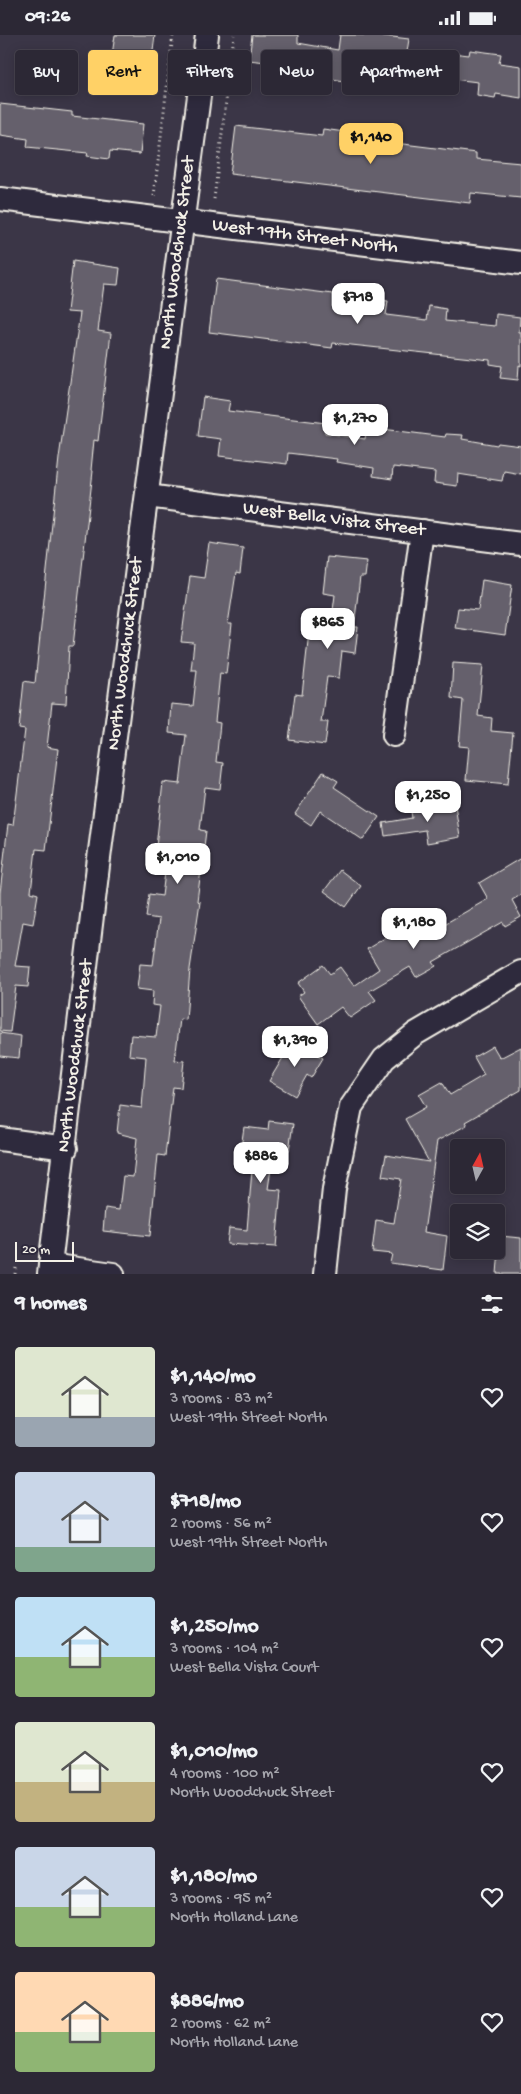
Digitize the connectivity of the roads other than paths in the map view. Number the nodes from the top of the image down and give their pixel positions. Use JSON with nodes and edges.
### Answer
{"nodes":[{"id":1,"x":207,"y":35,"type":"edge"},
{"id":2,"x":0,"y":199,"type":"edge"},
{"id":3,"x":182,"y":222,"type":"junction"},
{"id":4,"x":521,"y":263,"type":"edge"},
{"id":5,"x":147,"y":496,"type":"junction"},
{"id":6,"x":422,"y":531,"type":"junction"},
{"id":7,"x":521,"y":544,"type":"edge"},
{"id":8,"x":394,"y":735,"type":"dead end"},
{"id":9,"x":521,"y":972,"type":"edge"},
{"id":10,"x":0,"y":1139,"type":"edge"},
{"id":11,"x":66,"y":1147,"type":"junction"},
{"id":12,"x":49,"y":1270,"type":"edge"},
{"id":13,"x":113,"y":1274,"type":"edge"},
{"id":14,"x":325,"y":1274,"type":"edge"}],
"edges":[{"from":1,"to":3,"type":"street","name":"North Woodchuck Street"},
{"from":2,"to":3,"type":"street","name":"West 19th Street North"},
{"from":3,"to":4,"type":"street","name":"West 19th Street North"},
{"from":3,"to":5,"type":"street","name":"North Woodchuck Street"},
{"from":5,"to":6,"type":"street","name":"West Bella Vista Street"},
{"from":5,"to":11,"type":"street","name":"North Woodchuck Street"},
{"from":6,"to":7,"type":"street","name":"West Bella Vista Street"},
{"from":6,"to":8,"type":"street"},
{"from":9,"to":14,"type":"street"},
{"from":10,"to":11,"type":"street"},
{"from":11,"to":12,"type":"street","name":"North Woodchuck Street"},
{"from":12,"to":13,"type":"street"}]}
